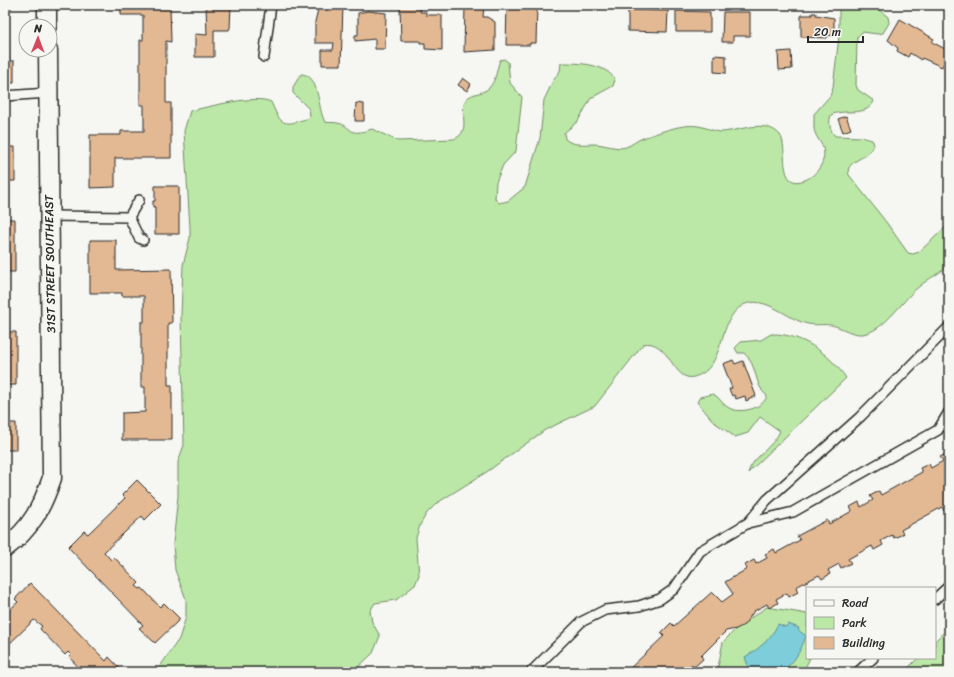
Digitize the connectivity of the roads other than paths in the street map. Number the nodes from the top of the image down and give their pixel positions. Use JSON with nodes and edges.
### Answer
{"nodes":[{"id":1,"x":47,"y":5,"type":"edge"},
{"id":2,"x":271,"y":5,"type":"edge"},
{"id":3,"x":48,"y":18,"type":"edge"},
{"id":4,"x":48,"y":58,"type":"edge"},
{"id":5,"x":264,"y":58,"type":"dead end"},
{"id":6,"x":48,"y":93,"type":"junction"},
{"id":7,"x":5,"y":96,"type":"edge"},
{"id":8,"x":139,"y":200,"type":"dead end"},
{"id":9,"x":50,"y":216,"type":"junction"},
{"id":10,"x":128,"y":217,"type":"junction"},
{"id":11,"x":143,"y":240,"type":"dead end"},
{"id":12,"x":949,"y":327,"type":"edge"},
{"id":13,"x":949,"y":412,"type":"edge"},
{"id":14,"x":748,"y":523,"type":"junction"},
{"id":15,"x":5,"y":548,"type":"edge"},
{"id":16,"x":949,"y":586,"type":"edge"},
{"id":17,"x":936,"y":598,"type":"edge"},
{"id":18,"x":872,"y":659,"type":"edge"},
{"id":19,"x":531,"y":672,"type":"edge"},
{"id":20,"x":858,"y":672,"type":"edge"}],
"edges":[{"from":1,"to":3,"type":"street"},
{"from":2,"to":5,"type":"lane"},
{"from":4,"to":6,"type":"street","name":"31ST STREET SOUTHEAST"},
{"from":6,"to":7,"type":"lane"},
{"from":6,"to":9,"type":"street","name":"31ST STREET SOUTHEAST"},
{"from":8,"to":10,"type":"lane"},
{"from":9,"to":10,"type":"lane"},
{"from":9,"to":15,"type":"street","name":"31ST STREET SOUTHEAST"},
{"from":10,"to":11,"type":"lane"},
{"from":12,"to":14,"type":"lane"},
{"from":13,"to":14,"type":"lane"},
{"from":14,"to":19,"type":"lane"},
{"from":16,"to":17,"type":"lane"},
{"from":18,"to":20,"type":"lane"}]}
